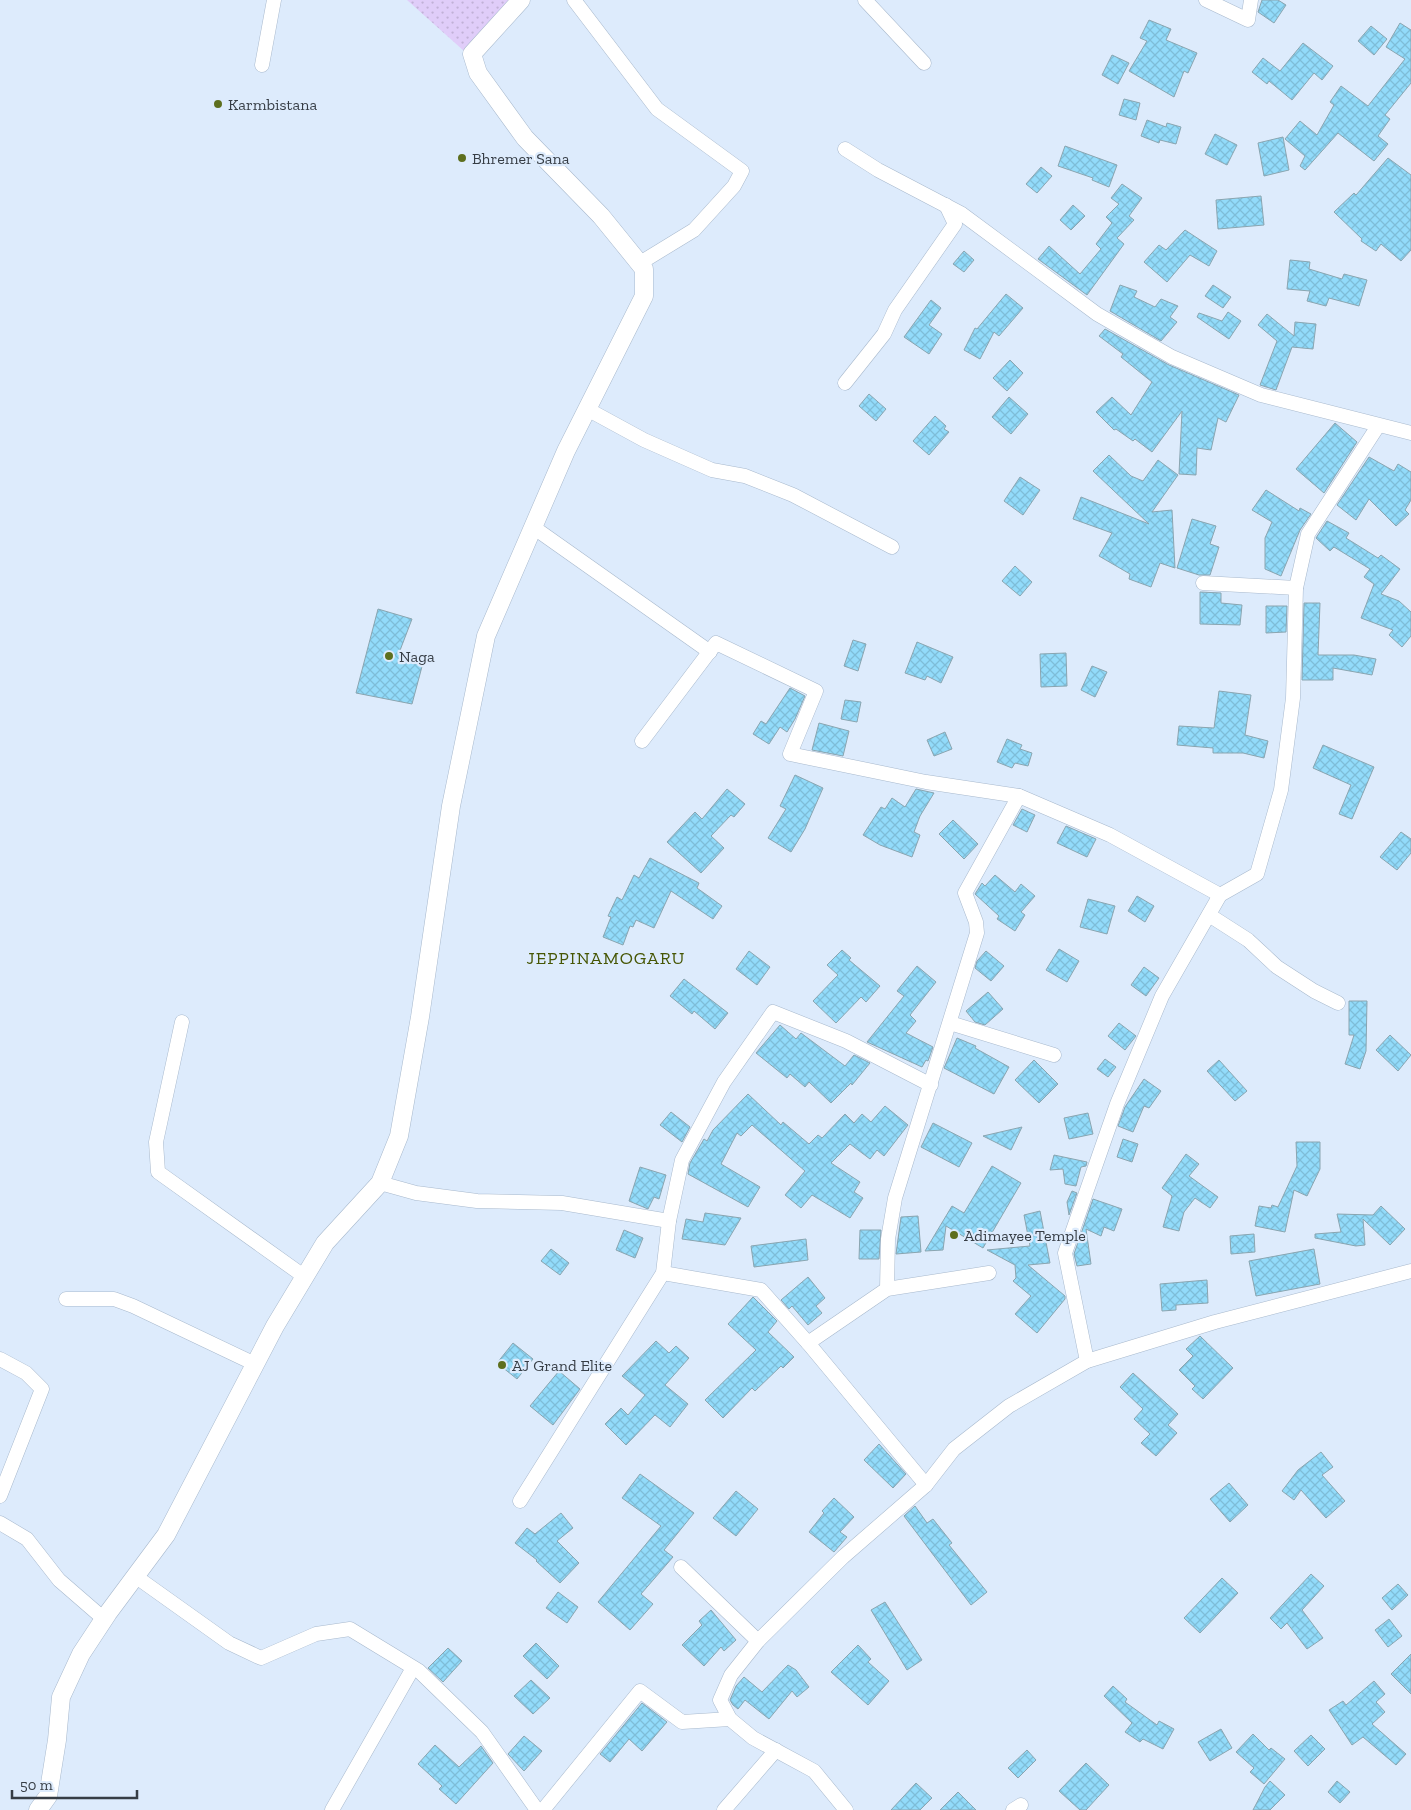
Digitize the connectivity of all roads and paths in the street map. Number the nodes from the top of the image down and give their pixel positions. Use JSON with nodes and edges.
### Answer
{"nodes":[{"id":1,"x":274,"y":0,"type":"edge"},
{"id":2,"x":521,"y":0,"type":"edge"},
{"id":3,"x":574,"y":0,"type":"edge"},
{"id":4,"x":865,"y":0,"type":"edge"},
{"id":5,"x":1206,"y":0,"type":"edge"},
{"id":6,"x":1251,"y":0,"type":"edge"},
{"id":7,"x":924,"y":63,"type":"dead end"},
{"id":8,"x":262,"y":65,"type":"dead end"},
{"id":9,"x":845,"y":149,"type":"dead end"},
{"id":10,"x":946,"y":205,"type":"junction"},
{"id":11,"x":640,"y":263,"type":"junction"},
{"id":12,"x":845,"y":383,"type":"dead end"},
{"id":13,"x":587,"y":409,"type":"junction"},
{"id":14,"x":1378,"y":426,"type":"junction"},
{"id":15,"x":1411,"y":434,"type":"edge"},
{"id":16,"x":533,"y":527,"type":"junction"},
{"id":17,"x":892,"y":547,"type":"dead end"},
{"id":18,"x":1203,"y":583,"type":"dead end"},
{"id":19,"x":1296,"y":588,"type":"junction"},
{"id":20,"x":710,"y":652,"type":"junction"},
{"id":21,"x":642,"y":741,"type":"dead end"},
{"id":22,"x":1019,"y":796,"type":"junction"},
{"id":23,"x":1220,"y":896,"type":"junction"},
{"id":24,"x":1209,"y":915,"type":"junction"},
{"id":25,"x":1338,"y":1003,"type":"dead end"},
{"id":26,"x":182,"y":1022,"type":"dead end"},
{"id":27,"x":950,"y":1023,"type":"junction"},
{"id":28,"x":1054,"y":1055,"type":"dead end"},
{"id":29,"x":931,"y":1086,"type":"junction"},
{"id":30,"x":380,"y":1183,"type":"junction"},
{"id":31,"x":669,"y":1221,"type":"junction"},
{"id":32,"x":1411,"y":1271,"type":"edge"},
{"id":33,"x":663,"y":1273,"type":"junction"},
{"id":34,"x":989,"y":1274,"type":"dead end"},
{"id":35,"x":305,"y":1277,"type":"junction"},
{"id":36,"x":887,"y":1288,"type":"junction"},
{"id":37,"x":66,"y":1299,"type":"dead end"},
{"id":38,"x":808,"y":1343,"type":"junction"},
{"id":39,"x":0,"y":1359,"type":"edge"},
{"id":40,"x":1087,"y":1361,"type":"junction"},
{"id":41,"x":255,"y":1364,"type":"junction"},
{"id":42,"x":926,"y":1485,"type":"junction"},
{"id":43,"x":0,"y":1496,"type":"edge"},
{"id":44,"x":520,"y":1501,"type":"dead end"},
{"id":45,"x":0,"y":1523,"type":"edge"},
{"id":46,"x":680,"y":1567,"type":"dead end"},
{"id":47,"x":136,"y":1576,"type":"junction"},
{"id":48,"x":104,"y":1619,"type":"junction"},
{"id":49,"x":758,"y":1641,"type":"junction"},
{"id":50,"x":413,"y":1668,"type":"junction"},
{"id":51,"x":730,"y":1719,"type":"junction"},
{"id":52,"x":776,"y":1750,"type":"junction"},
{"id":53,"x":38,"y":1810,"type":"edge"},
{"id":54,"x":332,"y":1810,"type":"edge"},
{"id":55,"x":537,"y":1810,"type":"edge"},
{"id":56,"x":543,"y":1810,"type":"edge"},
{"id":57,"x":724,"y":1810,"type":"edge"},
{"id":58,"x":846,"y":1810,"type":"edge"}],
"edges":[{"from":1,"to":8,"type":"street"},
{"from":2,"to":11,"type":"street"},
{"from":3,"to":11,"type":"street"},
{"from":4,"to":7,"type":"street"},
{"from":5,"to":6,"type":"street"},
{"from":9,"to":10,"type":"street"},
{"from":10,"to":12,"type":"street"},
{"from":10,"to":14,"type":"street"},
{"from":11,"to":13,"type":"street"},
{"from":13,"to":16,"type":"street"},
{"from":13,"to":17,"type":"street"},
{"from":14,"to":15,"type":"street"},
{"from":14,"to":19,"type":"street"},
{"from":16,"to":20,"type":"street"},
{"from":16,"to":30,"type":"street"},
{"from":18,"to":19,"type":"street"},
{"from":19,"to":23,"type":"street"},
{"from":20,"to":21,"type":"street"},
{"from":20,"to":22,"type":"street"},
{"from":22,"to":23,"type":"street"},
{"from":22,"to":27,"type":"street"},
{"from":23,"to":24,"type":"street"},
{"from":24,"to":25,"type":"street"},
{"from":24,"to":40,"type":"street"},
{"from":26,"to":35,"type":"street"},
{"from":27,"to":28,"type":"street"},
{"from":27,"to":29,"type":"street"},
{"from":29,"to":31,"type":"street"},
{"from":29,"to":36,"type":"street"},
{"from":30,"to":31,"type":"street"},
{"from":30,"to":35,"type":"street"},
{"from":31,"to":33,"type":"street"},
{"from":32,"to":40,"type":"street"},
{"from":33,"to":38,"type":"street"},
{"from":33,"to":44,"type":"street"},
{"from":34,"to":36,"type":"street"},
{"from":35,"to":41,"type":"street"},
{"from":36,"to":38,"type":"street"},
{"from":37,"to":41,"type":"street"},
{"from":38,"to":42,"type":"street"},
{"from":39,"to":43,"type":"street"},
{"from":40,"to":42,"type":"street"},
{"from":41,"to":47,"type":"street"},
{"from":42,"to":49,"type":"street"},
{"from":45,"to":48,"type":"street"},
{"from":46,"to":49,"type":"street"},
{"from":47,"to":48,"type":"street"},
{"from":47,"to":50,"type":"street"},
{"from":48,"to":53,"type":"street"},
{"from":49,"to":51,"type":"street"},
{"from":50,"to":54,"type":"street"},
{"from":50,"to":55,"type":"street"},
{"from":51,"to":52,"type":"street"},
{"from":51,"to":56,"type":"street"},
{"from":52,"to":57,"type":"street"},
{"from":52,"to":58,"type":"street"}]}
